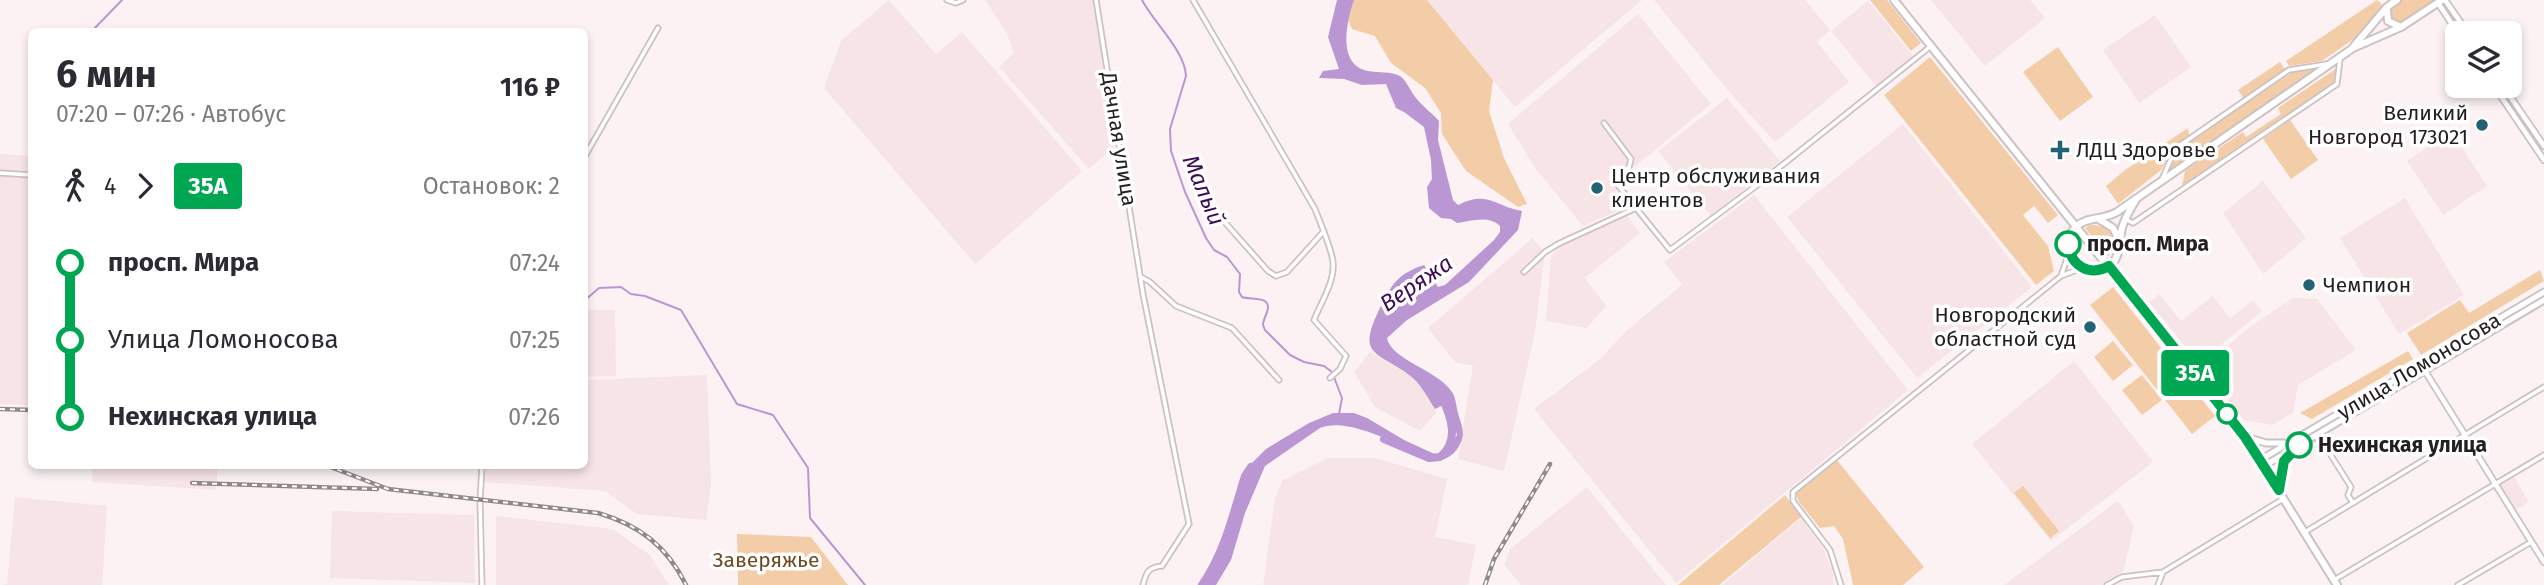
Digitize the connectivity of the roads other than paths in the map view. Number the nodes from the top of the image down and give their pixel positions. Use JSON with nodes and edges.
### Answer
{"nodes":[{"id":1,"x":947,"y":0,"type":"edge"},
{"id":2,"x":963,"y":0,"type":"edge"},
{"id":3,"x":1096,"y":0,"type":"edge"},
{"id":4,"x":1193,"y":0,"type":"edge"},
{"id":5,"x":1894,"y":0,"type":"edge"},
{"id":6,"x":2397,"y":0,"type":"edge"},
{"id":7,"x":2442,"y":1,"type":"edge"},
{"id":8,"x":2387,"y":7,"type":"junction"},
{"id":9,"x":2452,"y":21,"type":"edge"},
{"id":10,"x":2458,"y":21,"type":"edge"},
{"id":11,"x":2401,"y":27,"type":"junction"},
{"id":12,"x":658,"y":28,"type":"dead end"},
{"id":13,"x":1931,"y":46,"type":"junction"},
{"id":14,"x":2353,"y":48,"type":"junction"},
{"id":15,"x":2341,"y":56,"type":"junction"},
{"id":16,"x":2330,"y":63,"type":"junction"},
{"id":17,"x":2502,"y":98,"type":"edge"},
{"id":18,"x":2511,"y":98,"type":"edge"},
{"id":19,"x":1604,"y":123,"type":"dead end"},
{"id":20,"x":2544,"y":146,"type":"edge"},
{"id":21,"x":588,"y":151,"type":"edge"},
{"id":22,"x":2544,"y":160,"type":"edge"},
{"id":23,"x":0,"y":173,"type":"edge"},
{"id":24,"x":28,"y":175,"type":"edge"},
{"id":25,"x":2161,"y":181,"type":"junction"},
{"id":26,"x":2137,"y":198,"type":"junction"},
{"id":27,"x":1636,"y":208,"type":"junction"},
{"id":28,"x":1222,"y":219,"type":"dead end"},
{"id":29,"x":2125,"y":219,"type":"junction"},
{"id":30,"x":2100,"y":220,"type":"junction"},
{"id":31,"x":2076,"y":226,"type":"junction"},
{"id":32,"x":1324,"y":231,"type":"junction"},
{"id":33,"x":2120,"y":243,"type":"junction"},
{"id":34,"x":2069,"y":253,"type":"junction"},
{"id":35,"x":2109,"y":266,"type":"junction"},
{"id":36,"x":2082,"y":268,"type":"junction"},
{"id":37,"x":1524,"y":272,"type":"dead end"},
{"id":38,"x":2061,"y":276,"type":"junction"},
{"id":39,"x":1141,"y":278,"type":"junction"},
{"id":40,"x":2544,"y":292,"type":"edge"},
{"id":41,"x":2539,"y":301,"type":"edge"},
{"id":42,"x":2425,"y":371,"type":"junction"},
{"id":43,"x":1330,"y":378,"type":"dead end"},
{"id":44,"x":1279,"y":380,"type":"dead end"},
{"id":45,"x":2544,"y":387,"type":"edge"},
{"id":46,"x":2360,"y":405,"type":"junction"},
{"id":47,"x":2315,"y":435,"type":"junction"},
{"id":48,"x":2464,"y":436,"type":"junction"},
{"id":49,"x":2245,"y":437,"type":"junction"},
{"id":50,"x":2297,"y":442,"type":"junction"},
{"id":51,"x":2544,"y":456,"type":"edge"},
{"id":52,"x":2262,"y":463,"type":"junction"},
{"id":53,"x":482,"y":469,"type":"edge"},
{"id":54,"x":2496,"y":484,"type":"junction"},
{"id":55,"x":2279,"y":490,"type":"junction"},
{"id":56,"x":2285,"y":498,"type":"junction"},
{"id":57,"x":2353,"y":503,"type":"junction"},
{"id":58,"x":2305,"y":532,"type":"junction"},
{"id":59,"x":2532,"y":542,"type":"junction"},
{"id":60,"x":2544,"y":562,"type":"edge"},
{"id":61,"x":2163,"y":572,"type":"junction"},
{"id":62,"x":2336,"y":583,"type":"edge"},
{"id":63,"x":482,"y":585,"type":"edge"},
{"id":64,"x":1143,"y":585,"type":"edge"},
{"id":65,"x":1841,"y":585,"type":"edge"},
{"id":66,"x":2107,"y":585,"type":"edge"},
{"id":67,"x":2158,"y":585,"type":"edge"},
{"id":68,"x":2458,"y":585,"type":"edge"}],
"edges":[{"from":1,"to":2,"type":"street"},
{"from":3,"to":39,"type":"street","name":"Дачная улица"},
{"from":4,"to":32,"type":"street"},
{"from":5,"to":13,"type":"main road"},
{"from":6,"to":8,"type":"main road"},
{"from":7,"to":9,"type":"street"},
{"from":7,"to":10,"type":"street"},
{"from":7,"to":11,"type":"main road"},
{"from":8,"to":11,"type":"main road"},
{"from":8,"to":14,"type":"main road"},
{"from":11,"to":14,"type":"main road"},
{"from":12,"to":21,"type":"street"},
{"from":13,"to":27,"type":"street"},
{"from":13,"to":31,"type":"main road"},
{"from":14,"to":15,"type":"main road"},
{"from":15,"to":16,"type":"main road"},
{"from":15,"to":29,"type":"street"},
{"from":16,"to":25,"type":"main road"},
{"from":16,"to":25,"type":"street"},
{"from":17,"to":22,"type":"street"},
{"from":18,"to":20,"type":"street"},
{"from":19,"to":27,"type":"street"},
{"from":23,"to":24,"type":"street"},
{"from":25,"to":26,"type":"main road"},
{"from":26,"to":29,"type":"main road"},
{"from":26,"to":30,"type":"main road"},
{"from":27,"to":37,"type":"street"},
{"from":28,"to":32,"type":"street"},
{"from":29,"to":33,"type":"main road"},
{"from":30,"to":31,"type":"main road"},
{"from":30,"to":33,"type":"main road"},
{"from":31,"to":34,"type":"main road"},
{"from":31,"to":35,"type":"main road"},
{"from":32,"to":43,"type":"street"},
{"from":33,"to":35,"type":"main road"},
{"from":34,"to":36,"type":"main road"},
{"from":34,"to":38,"type":"street"},
{"from":35,"to":36,"type":"main road"},
{"from":35,"to":49,"type":"main road"},
{"from":36,"to":38,"type":"street"},
{"from":38,"to":65,"type":"street"},
{"from":39,"to":44,"type":"street"},
{"from":39,"to":64,"type":"street","name":"Дачная улица"},
{"from":40,"to":41,"type":"main road","name":"улица Ломоносова"},
{"from":41,"to":42,"type":"main road","name":"улица Ломоносова"},
{"from":41,"to":46,"type":"main road","name":"улица Ломоносова"},
{"from":42,"to":46,"type":"main road","name":"улица Ломоносова"},
{"from":42,"to":48,"type":"street"},
{"from":45,"to":48,"type":"street"},
{"from":46,"to":47,"type":"main road","name":"улица Ломоносова"},
{"from":46,"to":50,"type":"main road","name":"улица Ломоносова"},
{"from":47,"to":50,"type":"main road","name":"улица Ломоносова"},
{"from":47,"to":57,"type":"street"},
{"from":48,"to":54,"type":"street"},
{"from":48,"to":57,"type":"street"},
{"from":49,"to":50,"type":"main road","name":"улица Ломоносова"},
{"from":49,"to":52,"type":"main road"},
{"from":50,"to":52,"type":"main road","name":"улица Ломоносова"},
{"from":50,"to":55,"type":"main road","name":"улица Ломоносова"},
{"from":51,"to":54,"type":"street"},
{"from":52,"to":55,"type":"main road"},
{"from":53,"to":63,"type":"street"},
{"from":54,"to":59,"type":"street"},
{"from":54,"to":62,"type":"street"},
{"from":55,"to":56,"type":"main road"},
{"from":56,"to":58,"type":"main road"},
{"from":56,"to":61,"type":"street"},
{"from":57,"to":58,"type":"street"},
{"from":58,"to":62,"type":"main road"},
{"from":59,"to":60,"type":"street"},
{"from":59,"to":68,"type":"street"},
{"from":61,"to":66,"type":"street"},
{"from":61,"to":67,"type":"street"}]}
